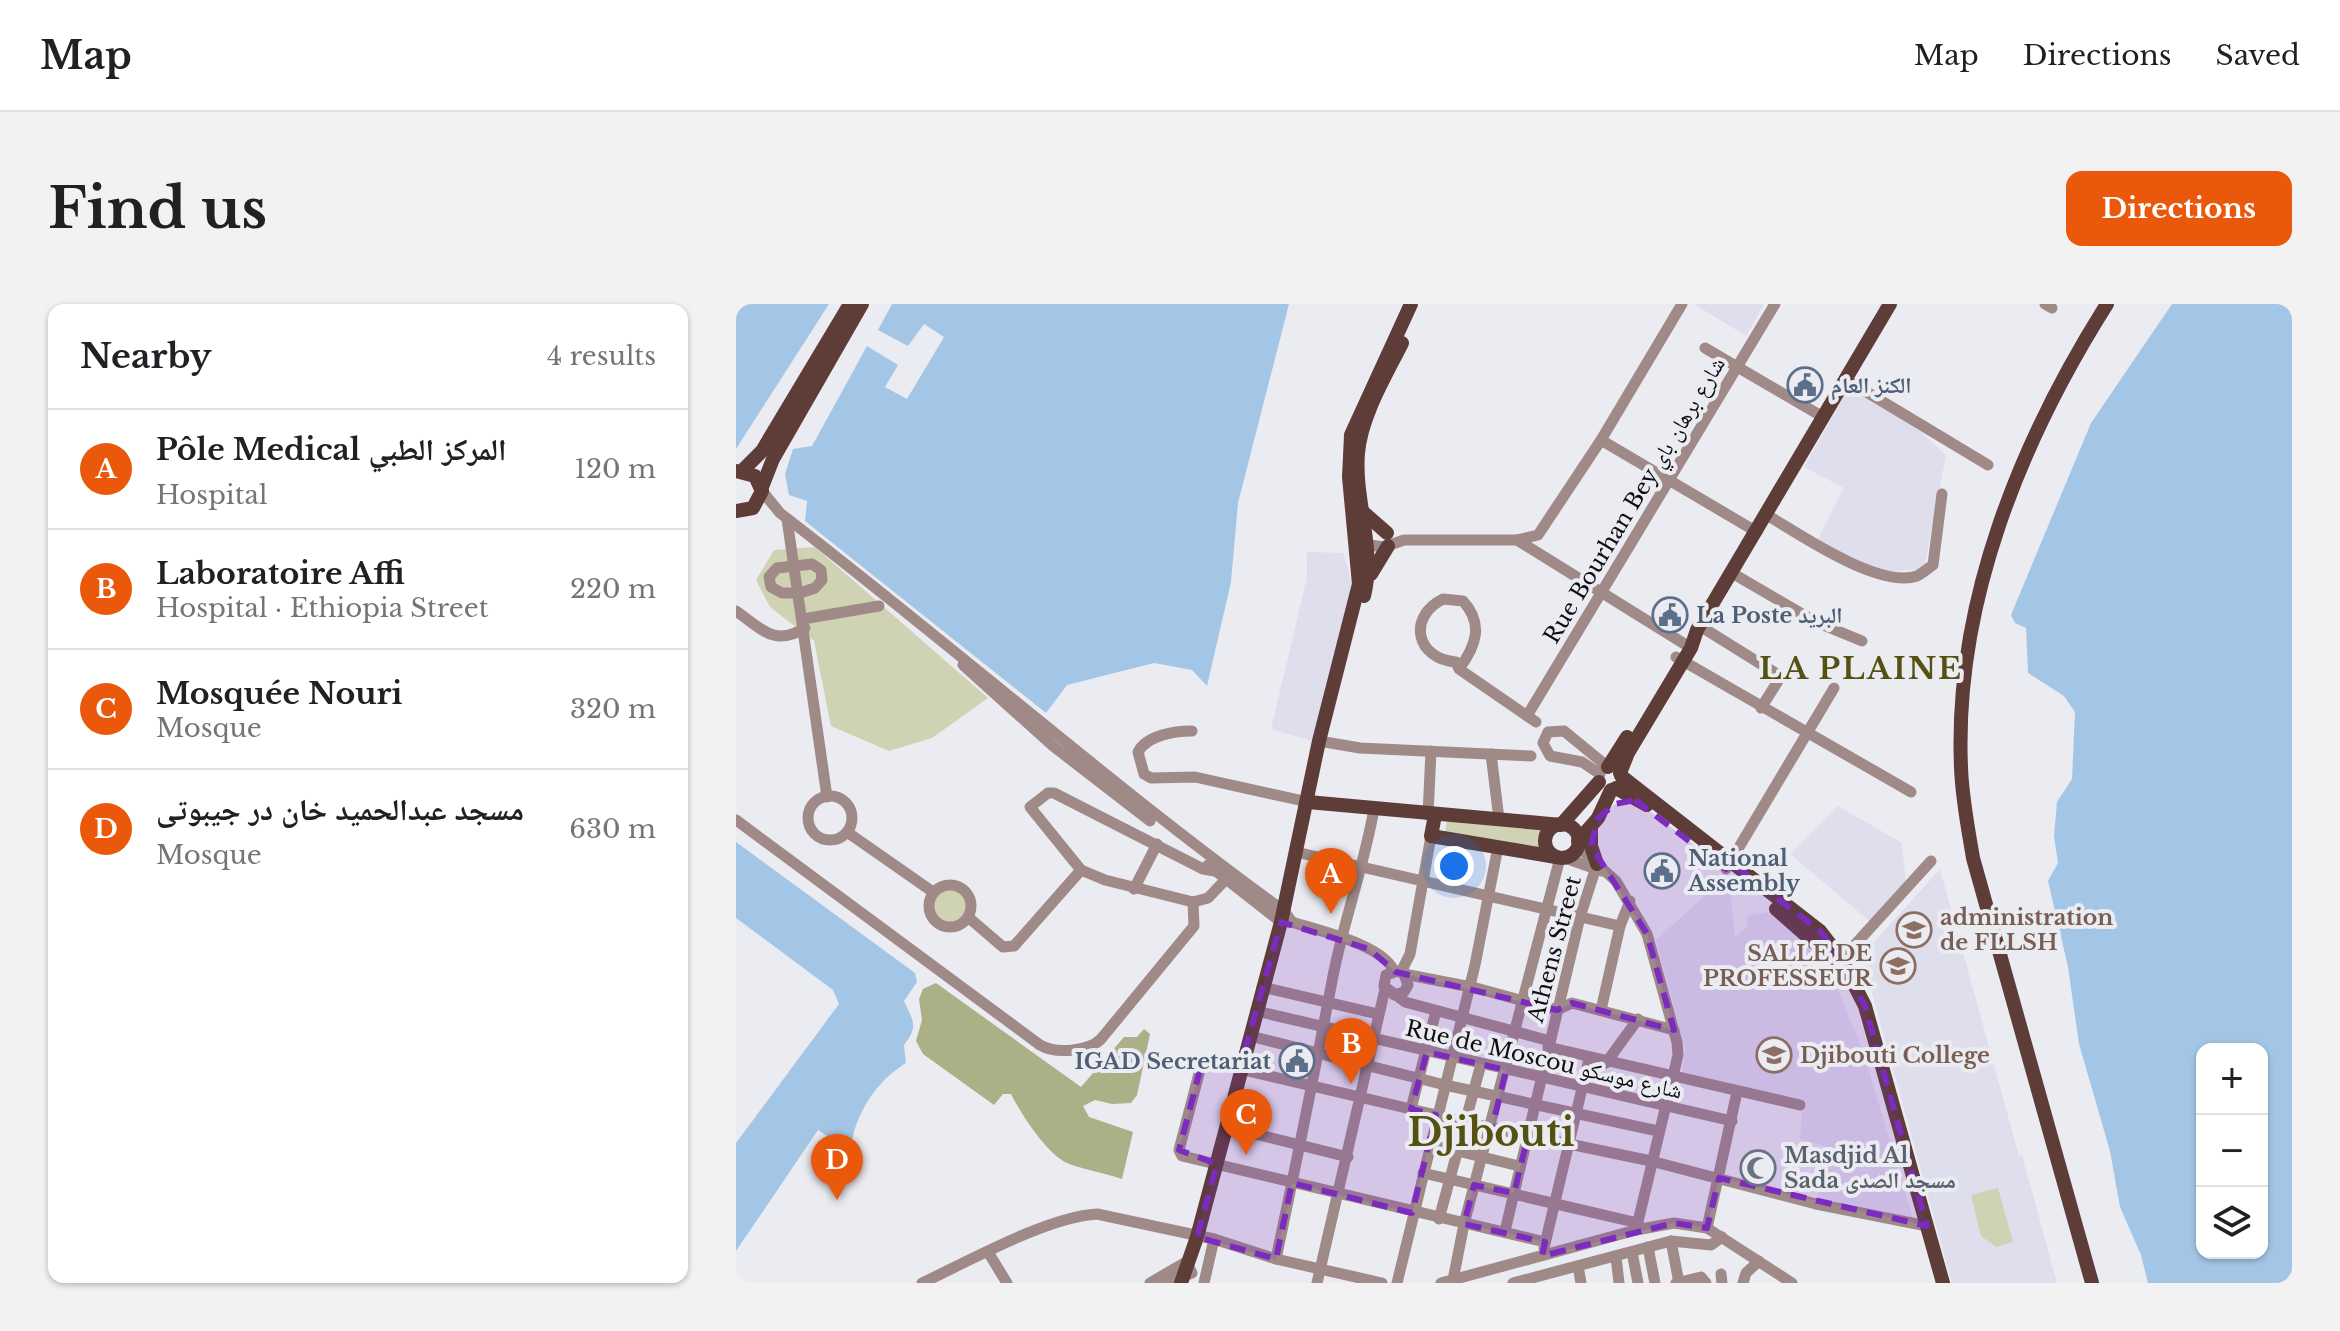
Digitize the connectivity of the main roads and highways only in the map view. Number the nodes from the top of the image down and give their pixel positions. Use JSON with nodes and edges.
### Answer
{"nodes":[{"id":1,"x":850,"y":304,"type":"edge"},
{"id":2,"x":862,"y":304,"type":"edge"},
{"id":3,"x":1411,"y":304,"type":"edge"},
{"id":4,"x":1421,"y":304,"type":"edge"},
{"id":5,"x":1890,"y":304,"type":"edge"},
{"id":6,"x":2107,"y":304,"type":"edge"},
{"id":7,"x":1356,"y":436,"type":"junction"},
{"id":8,"x":739,"y":471,"type":"edge"},
{"id":9,"x":762,"y":489,"type":"junction"},
{"id":10,"x":1363,"y":512,"type":"junction"},
{"id":11,"x":741,"y":513,"type":"edge"},
{"id":12,"x":1364,"y":541,"type":"junction"},
{"id":13,"x":1369,"y":577,"type":"junction"},
{"id":14,"x":1322,"y":746,"type":"junction"},
{"id":15,"x":1611,"y":779,"type":"junction"},
{"id":16,"x":1308,"y":802,"type":"junction"},
{"id":17,"x":1647,"y":804,"type":"junction"},
{"id":18,"x":1432,"y":815,"type":"junction"},
{"id":19,"x":1594,"y":822,"type":"junction"},
{"id":20,"x":1561,"y":825,"type":"junction"},
{"id":21,"x":1578,"y":844,"type":"junction"},
{"id":22,"x":1560,"y":858,"type":"junction"},
{"id":23,"x":1728,"y":865,"type":"junction"},
{"id":24,"x":1598,"y":868,"type":"road end"},
{"id":25,"x":1923,"y":1226,"type":"junction"},
{"id":26,"x":1186,"y":1276,"type":"edge"},
{"id":27,"x":1936,"y":1283,"type":"edge"},
{"id":28,"x":1943,"y":1283,"type":"edge"},
{"id":29,"x":2092,"y":1283,"type":"edge"}],
"edges":[{"from":1,"to":8,"type":"main road"},
{"from":2,"to":9,"type":"main road"},
{"from":3,"to":7,"type":"main road"},
{"from":4,"to":7,"type":"main road"},
{"from":5,"to":15,"type":"main road"},
{"from":6,"to":29,"type":"main road"},
{"from":7,"to":10,"type":"main road"},
{"from":7,"to":12,"type":"main road"},
{"from":8,"to":9,"type":"main road"},
{"from":9,"to":11,"type":"main road"},
{"from":10,"to":12,"type":"main road"},
{"from":10,"to":13,"type":"main road"},
{"from":12,"to":13,"type":"main road"},
{"from":12,"to":14,"type":"main road"},
{"from":13,"to":14,"type":"main road"},
{"from":14,"to":16,"type":"main road"},
{"from":15,"to":17,"type":"main road"},
{"from":15,"to":19,"type":"main road"},
{"from":15,"to":20,"type":"main road"},
{"from":15,"to":23,"type":"main road"},
{"from":16,"to":18,"type":"main road"},
{"from":16,"to":26,"type":"main road"},
{"from":17,"to":19,"type":"main road"},
{"from":17,"to":23,"type":"main road"},
{"from":18,"to":20,"type":"main road"},
{"from":18,"to":22,"type":"main road"},
{"from":19,"to":21,"type":"main road"},
{"from":19,"to":24,"type":"main road"},
{"from":20,"to":21,"type":"main road"},
{"from":20,"to":22,"type":"main road"},
{"from":21,"to":22,"type":"main road"},
{"from":23,"to":25,"type":"main road"},
{"from":25,"to":27,"type":"main road"},
{"from":25,"to":28,"type":"main road"}]}
